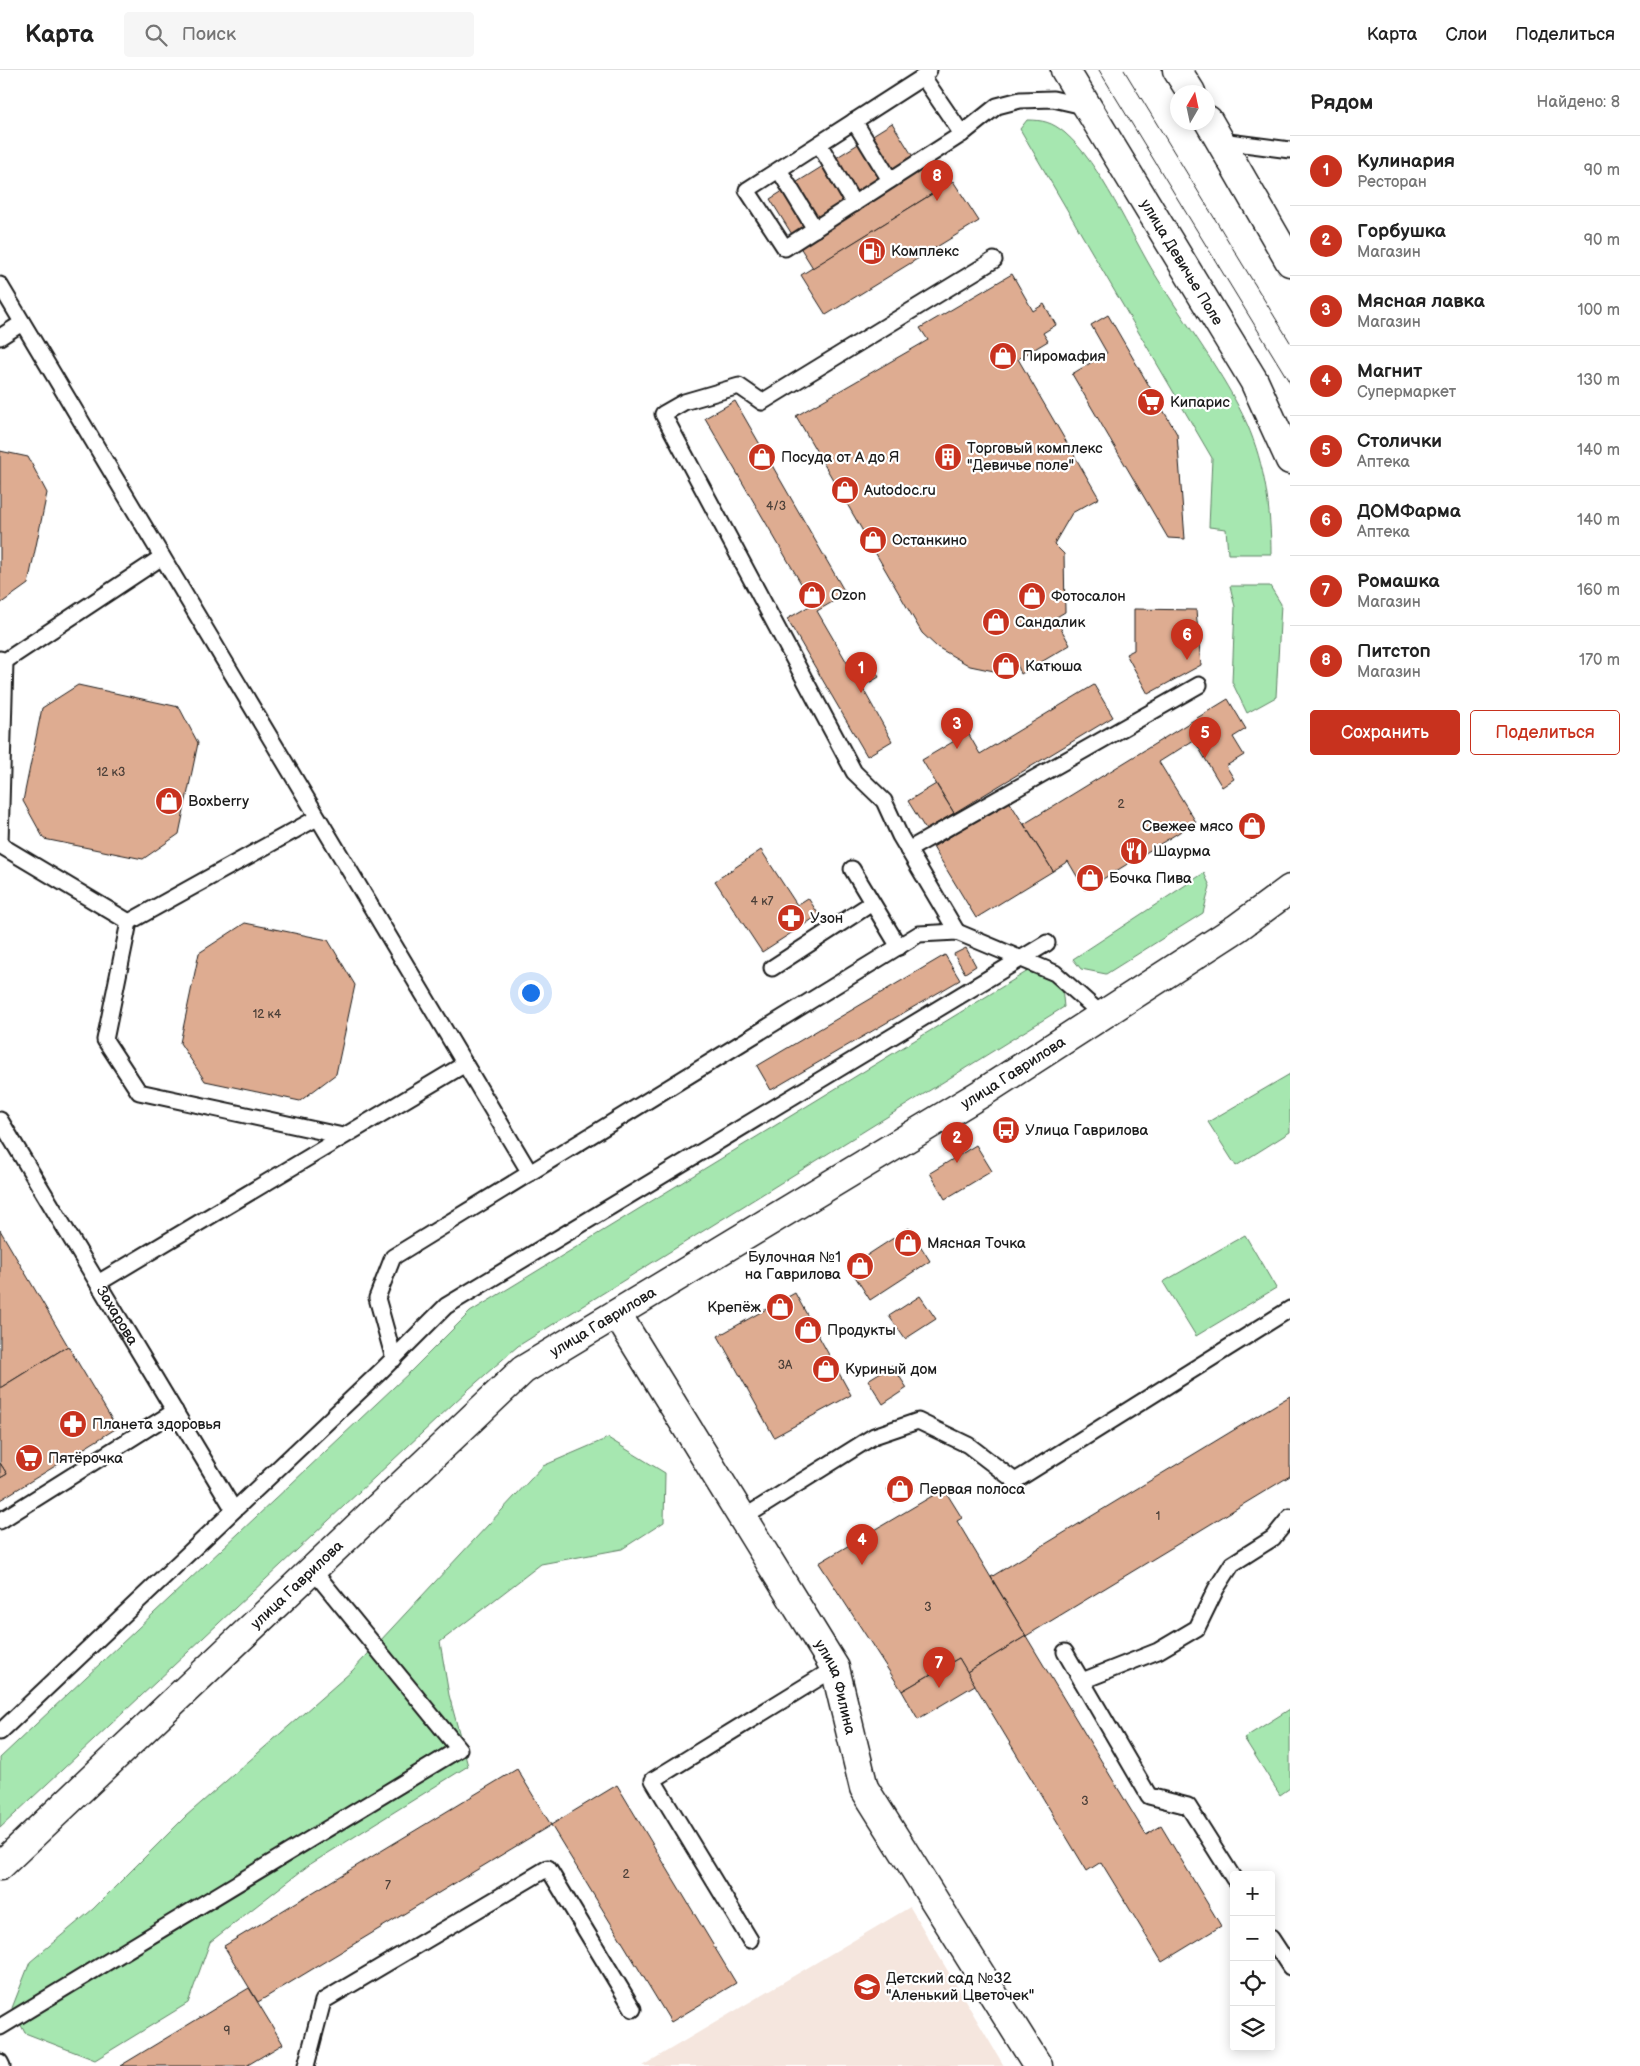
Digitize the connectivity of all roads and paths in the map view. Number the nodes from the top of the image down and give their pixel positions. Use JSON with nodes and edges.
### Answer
{"nodes":[{"id":1,"x":1065,"y":70,"type":"edge"},
{"id":2,"x":1177,"y":70,"type":"edge"},
{"id":3,"x":926,"y":73,"type":"edge"},
{"id":4,"x":1186,"y":85,"type":"edge"},
{"id":5,"x":1088,"y":108,"type":"junction"},
{"id":6,"x":854,"y":121,"type":"junction"},
{"id":7,"x":1214,"y":131,"type":"edge"},
{"id":8,"x":962,"y":134,"type":"junction"},
{"id":9,"x":818,"y":144,"type":"junction"},
{"id":10,"x":1290,"y":150,"type":"edge"},
{"id":11,"x":779,"y":170,"type":"junction"},
{"id":12,"x":890,"y":180,"type":"junction"},
{"id":13,"x":854,"y":204,"type":"junction"},
{"id":14,"x":815,"y":229,"type":"junction"},
{"id":15,"x":994,"y":260,"type":"dead end"},
{"id":16,"x":1290,"y":262,"type":"edge"},
{"id":17,"x":0,"y":285,"type":"edge"},
{"id":18,"x":22,"y":323,"type":"junction"},
{"id":19,"x":0,"y":337,"type":"edge"},
{"id":20,"x":1290,"y":460,"type":"edge"},
{"id":21,"x":162,"y":558,"type":"junction"},
{"id":22,"x":2,"y":660,"type":"edge"},
{"id":23,"x":1199,"y":685,"type":"dead end"},
{"id":24,"x":318,"y":818,"type":"junction"},
{"id":25,"x":0,"y":844,"type":"edge"},
{"id":26,"x":908,"y":850,"type":"junction"},
{"id":27,"x":852,"y":869,"type":"dead end"},
{"id":28,"x":1290,"y":889,"type":"edge"},
{"id":29,"x":872,"y":903,"type":"junction"},
{"id":30,"x":129,"y":922,"type":"junction"},
{"id":31,"x":957,"y":932,"type":"junction"},
{"id":32,"x":1047,"y":942,"type":"dead end"},
{"id":33,"x":898,"y":947,"type":"junction"},
{"id":34,"x":1020,"y":959,"type":"junction"},
{"id":35,"x":772,"y":968,"type":"dead end"},
{"id":36,"x":1101,"y":1014,"type":"junction"},
{"id":37,"x":465,"y":1064,"type":"junction"},
{"id":38,"x":0,"y":1120,"type":"edge"},
{"id":39,"x":343,"y":1136,"type":"junction"},
{"id":40,"x":530,"y":1174,"type":"junction"},
{"id":41,"x":98,"y":1283,"type":"junction"},
{"id":42,"x":1290,"y":1309,"type":"edge"},
{"id":43,"x":617,"y":1314,"type":"junction"},
{"id":44,"x":394,"y":1359,"type":"junction"},
{"id":45,"x":175,"y":1411,"type":"junction"},
{"id":46,"x":234,"y":1510,"type":"junction"},
{"id":47,"x":1290,"y":1517,"type":"edge"},
{"id":48,"x":743,"y":1518,"type":"junction"},
{"id":49,"x":0,"y":1521,"type":"edge"},
{"id":50,"x":312,"y":1569,"type":"junction"},
{"id":51,"x":1065,"y":1652,"type":"dead end"},
{"id":52,"x":836,"y":1668,"type":"junction"},
{"id":53,"x":1082,"y":1682,"type":"junction"},
{"id":54,"x":0,"y":1732,"type":"edge"},
{"id":55,"x":0,"y":1866,"type":"edge"},
{"id":56,"x":1230,"y":1873,"type":"edge"},
{"id":57,"x":750,"y":1940,"type":"dead end"},
{"id":58,"x":1275,"y":1944,"type":"edge"},
{"id":59,"x":1290,"y":1967,"type":"edge"},
{"id":60,"x":632,"y":2009,"type":"dead end"},
{"id":61,"x":0,"y":2027,"type":"edge"},
{"id":62,"x":0,"y":2062,"type":"edge"},
{"id":63,"x":2,"y":2066,"type":"edge"},
{"id":64,"x":306,"y":2066,"type":"edge"},
{"id":65,"x":1038,"y":2066,"type":"edge"}],
"edges":[{"from":1,"to":5,"type":"street","name":"улица Девичье Поле"},
{"from":2,"to":4,"type":"street"},
{"from":3,"to":6,"type":"lane"},
{"from":3,"to":8,"type":"lane"},
{"from":5,"to":8,"type":"lane"},
{"from":5,"to":20,"type":"street","name":"улица Девичье Поле"},
{"from":6,"to":9,"type":"lane"},
{"from":6,"to":12,"type":"lane"},
{"from":7,"to":10,"type":"lane"},
{"from":7,"to":16,"type":"street"},
{"from":8,"to":12,"type":"lane"},
{"from":9,"to":11,"type":"lane"},
{"from":9,"to":13,"type":"lane"},
{"from":11,"to":14,"type":"lane"},
{"from":11,"to":14,"type":"lane"},
{"from":12,"to":13,"type":"lane"},
{"from":13,"to":14,"type":"lane"},
{"from":15,"to":26,"type":"lane"},
{"from":17,"to":18,"type":"lane"},
{"from":18,"to":19,"type":"lane"},
{"from":18,"to":21,"type":"lane"},
{"from":21,"to":22,"type":"lane"},
{"from":21,"to":24,"type":"lane"},
{"from":22,"to":25,"type":"lane"},
{"from":23,"to":26,"type":"lane"},
{"from":24,"to":30,"type":"lane"},
{"from":24,"to":37,"type":"lane"},
{"from":25,"to":30,"type":"lane"},
{"from":26,"to":31,"type":"lane"},
{"from":27,"to":29,"type":"lane"},
{"from":28,"to":36,"type":"street","name":"улица Гаврилова"},
{"from":29,"to":33,"type":"lane"},
{"from":29,"to":35,"type":"lane"},
{"from":30,"to":39,"type":"lane"},
{"from":31,"to":33,"type":"lane"},
{"from":31,"to":34,"type":"lane"},
{"from":32,"to":34,"type":"lane"},
{"from":33,"to":40,"type":"lane"},
{"from":34,"to":36,"type":"lane"},
{"from":34,"to":44,"type":"lane"},
{"from":36,"to":43,"type":"street","name":"улица Гаврилова"},
{"from":37,"to":39,"type":"lane"},
{"from":37,"to":40,"type":"lane"},
{"from":38,"to":41,"type":"lane","name":"Захарова"},
{"from":39,"to":41,"type":"lane"},
{"from":40,"to":44,"type":"lane"},
{"from":41,"to":45,"type":"lane","name":"Захарова"},
{"from":42,"to":48,"type":"lane"},
{"from":43,"to":48,"type":"street","name":"улица Филина"},
{"from":43,"to":50,"type":"street","name":"улица Гаврилова"},
{"from":44,"to":46,"type":"lane"},
{"from":45,"to":46,"type":"lane","name":"Захарова"},
{"from":45,"to":49,"type":"lane"},
{"from":46,"to":54,"type":"lane"},
{"from":47,"to":53,"type":"lane"},
{"from":48,"to":52,"type":"street","name":"улица Филина"},
{"from":50,"to":55,"type":"street","name":"улица Гаврилова"},
{"from":50,"to":61,"type":"lane"},
{"from":51,"to":53,"type":"lane"},
{"from":52,"to":57,"type":"lane"},
{"from":52,"to":65,"type":"street","name":"улица Филина"},
{"from":53,"to":56,"type":"lane"},
{"from":58,"to":59,"type":"lane"},
{"from":60,"to":64,"type":"lane"},
{"from":62,"to":63,"type":"lane"}]}
